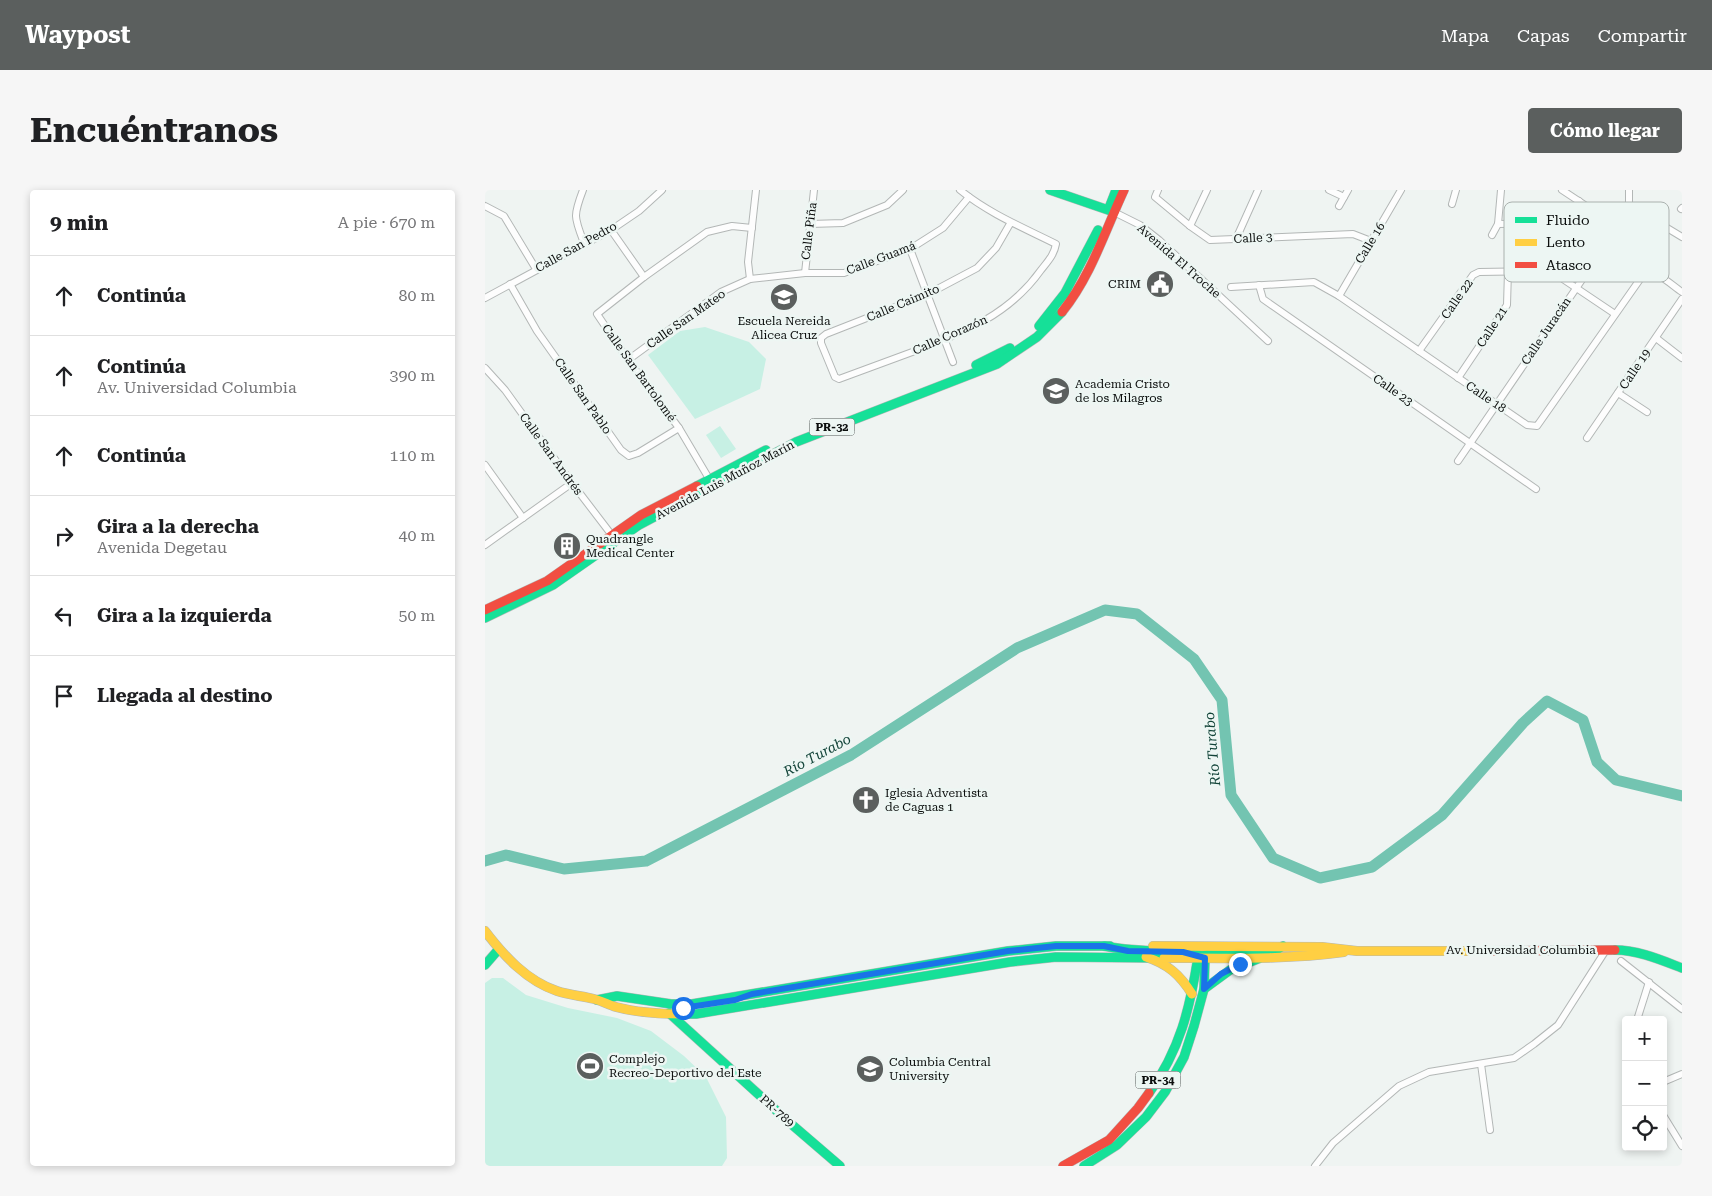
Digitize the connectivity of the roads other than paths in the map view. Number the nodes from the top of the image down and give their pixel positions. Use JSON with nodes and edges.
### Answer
{"nodes":[{"id":1,"x":583,"y":190,"type":"edge"},
{"id":2,"x":662,"y":190,"type":"edge"},
{"id":3,"x":756,"y":190,"type":"edge"},
{"id":4,"x":814,"y":190,"type":"edge"},
{"id":5,"x":903,"y":190,"type":"edge"},
{"id":6,"x":960,"y":190,"type":"edge"},
{"id":7,"x":1050,"y":190,"type":"edge"},
{"id":8,"x":1116,"y":190,"type":"edge"},
{"id":9,"x":1124,"y":190,"type":"edge"},
{"id":10,"x":1158,"y":190,"type":"edge"},
{"id":11,"x":1207,"y":190,"type":"edge"},
{"id":12,"x":1258,"y":190,"type":"edge"},
{"id":13,"x":1329,"y":190,"type":"edge"},
{"id":14,"x":1348,"y":190,"type":"edge"},
{"id":15,"x":1401,"y":190,"type":"edge"},
{"id":16,"x":1456,"y":190,"type":"edge"},
{"id":17,"x":1501,"y":190,"type":"edge"},
{"id":18,"x":1562,"y":190,"type":"edge"},
{"id":19,"x":969,"y":197,"type":"junction"},
{"id":20,"x":1344,"y":197,"type":"junction"},
{"id":21,"x":1579,"y":201,"type":"edge"},
{"id":22,"x":1452,"y":204,"type":"dead end"},
{"id":23,"x":485,"y":206,"type":"edge"},
{"id":24,"x":1339,"y":206,"type":"dead end"},
{"id":25,"x":1111,"y":211,"type":"junction"},
{"id":26,"x":1011,"y":222,"type":"junction"},
{"id":27,"x":810,"y":224,"type":"junction"},
{"id":28,"x":1498,"y":224,"type":"junction"},
{"id":29,"x":1504,"y":224,"type":"edge"},
{"id":30,"x":1190,"y":226,"type":"junction"},
{"id":31,"x":752,"y":228,"type":"junction"},
{"id":32,"x":1669,"y":229,"type":"edge"},
{"id":33,"x":611,"y":230,"type":"junction"},
{"id":34,"x":1492,"y":235,"type":"dead end"},
{"id":35,"x":1682,"y":237,"type":"edge"},
{"id":36,"x":1236,"y":239,"type":"junction"},
{"id":37,"x":1371,"y":241,"type":"junction"},
{"id":38,"x":584,"y":243,"type":"junction"},
{"id":39,"x":910,"y":249,"type":"junction"},
{"id":40,"x":536,"y":269,"type":"junction"},
{"id":41,"x":1504,"y":271,"type":"edge"},
{"id":42,"x":805,"y":273,"type":"junction"},
{"id":43,"x":644,"y":277,"type":"junction"},
{"id":44,"x":750,"y":279,"type":"junction"},
{"id":45,"x":1508,"y":282,"type":"edge"},
{"id":46,"x":1569,"y":282,"type":"edge"},
{"id":47,"x":1580,"y":282,"type":"edge"},
{"id":48,"x":1638,"y":282,"type":"edge"},
{"id":49,"x":1667,"y":282,"type":"edge"},
{"id":50,"x":510,"y":284,"type":"junction"},
{"id":51,"x":1259,"y":285,"type":"junction"},
{"id":52,"x":1231,"y":287,"type":"dead end"},
{"id":53,"x":1577,"y":287,"type":"junction"},
{"id":54,"x":1682,"y":292,"type":"edge"},
{"id":55,"x":928,"y":294,"type":"junction"},
{"id":56,"x":1339,"y":296,"type":"junction"},
{"id":57,"x":485,"y":298,"type":"edge"},
{"id":58,"x":1682,"y":299,"type":"edge"},
{"id":59,"x":1615,"y":314,"type":"junction"},
{"id":60,"x":1656,"y":338,"type":"junction"},
{"id":61,"x":945,"y":340,"type":"junction"},
{"id":62,"x":1268,"y":341,"type":"dead end"},
{"id":63,"x":1419,"y":351,"type":"junction"},
{"id":64,"x":1682,"y":358,"type":"edge"},
{"id":65,"x":628,"y":360,"type":"junction"},
{"id":66,"x":953,"y":362,"type":"dead end"},
{"id":67,"x":485,"y":368,"type":"edge"},
{"id":68,"x":844,"y":378,"type":"joint"},
{"id":69,"x":1458,"y":378,"type":"junction"},
{"id":70,"x":1619,"y":393,"type":"junction"},
{"id":71,"x":1497,"y":404,"type":"junction"},
{"id":72,"x":1647,"y":412,"type":"dead end"},
{"id":73,"x":679,"y":428,"type":"junction"},
{"id":74,"x":1587,"y":438,"type":"dead end"},
{"id":75,"x":1470,"y":444,"type":"junction"},
{"id":76,"x":1458,"y":460,"type":"dead end"},
{"id":77,"x":485,"y":466,"type":"edge"},
{"id":78,"x":711,"y":482,"type":"junction"},
{"id":79,"x":572,"y":483,"type":"junction"},
{"id":80,"x":1536,"y":489,"type":"dead end"},
{"id":81,"x":523,"y":518,"type":"junction"},
{"id":82,"x":614,"y":538,"type":"junction"},
{"id":83,"x":485,"y":545,"type":"edge"},
{"id":84,"x":485,"y":610,"type":"edge"},
{"id":85,"x":485,"y":618,"type":"edge"},
{"id":86,"x":485,"y":931,"type":"edge"},
{"id":87,"x":1104,"y":946,"type":"junction"},
{"id":88,"x":1283,"y":946,"type":"junction"},
{"id":89,"x":499,"y":950,"type":"junction"},
{"id":90,"x":1606,"y":950,"type":"junction"},
{"id":91,"x":1357,"y":951,"type":"junction"},
{"id":92,"x":1146,"y":957,"type":"junction"},
{"id":93,"x":1201,"y":957,"type":"junction"},
{"id":94,"x":1260,"y":958,"type":"junction"},
{"id":95,"x":1621,"y":961,"type":"dead end"},
{"id":96,"x":485,"y":965,"type":"edge"},
{"id":97,"x":1682,"y":968,"type":"edge"},
{"id":98,"x":837,"y":979,"type":"junction"},
{"id":99,"x":1649,"y":982,"type":"junction"},
{"id":100,"x":1204,"y":989,"type":"junction"},
{"id":101,"x":839,"y":990,"type":"junction"},
{"id":102,"x":752,"y":994,"type":"junction"},
{"id":103,"x":1192,"y":994,"type":"junction"},
{"id":104,"x":630,"y":998,"type":"junction"},
{"id":105,"x":597,"y":1000,"type":"junction"},
{"id":106,"x":1682,"y":1009,"type":"edge"},
{"id":107,"x":671,"y":1014,"type":"junction"},
{"id":108,"x":697,"y":1014,"type":"junction"},
{"id":109,"x":1638,"y":1016,"type":"edge"},
{"id":110,"x":688,"y":1030,"type":"junction"},
{"id":111,"x":1481,"y":1064,"type":"junction"},
{"id":112,"x":1682,"y":1074,"type":"edge"},
{"id":113,"x":1667,"y":1080,"type":"edge"},
{"id":114,"x":1667,"y":1122,"type":"edge"},
{"id":115,"x":1490,"y":1130,"type":"dead end"},
{"id":116,"x":1682,"y":1146,"type":"edge"},
{"id":117,"x":840,"y":1166,"type":"edge"},
{"id":118,"x":1063,"y":1166,"type":"edge"},
{"id":119,"x":1085,"y":1166,"type":"edge"},
{"id":120,"x":1315,"y":1166,"type":"edge"}],
"edges":[{"from":1,"to":38,"type":"street"},
{"from":2,"to":33,"type":"street","name":"Calle San Pedro"},
{"from":3,"to":31,"type":"street"},
{"from":4,"to":27,"type":"street","name":"Calle Piña"},
{"from":5,"to":27,"type":"street"},
{"from":6,"to":19,"type":"street"},
{"from":7,"to":25,"type":"main road","name":"Avenida El Troche"},
{"from":8,"to":25,"type":"main road","name":"Avenida Luis Muñoz Marín","number":"PR-32"},
{"from":9,"to":25,"type":"main road","name":"Avenida Luis Muñoz Marín","number":"PR-32"},
{"from":10,"to":30,"type":"street","name":"Calle 3"},
{"from":11,"to":30,"type":"street"},
{"from":12,"to":36,"type":"street"},
{"from":13,"to":20,"type":"street"},
{"from":14,"to":20,"type":"street"},
{"from":15,"to":37,"type":"street","name":"Calle 16"},
{"from":16,"to":22,"type":"street"},
{"from":17,"to":28,"type":"street"},
{"from":18,"to":21,"type":"street"},
{"from":19,"to":26,"type":"street"},
{"from":19,"to":39,"type":"street","name":"Calle Guamá"},
{"from":20,"to":24,"type":"street"},
{"from":23,"to":40,"type":"street"},
{"from":25,"to":62,"type":"street","name":"Avenida El Troche"},
{"from":25,"to":78,"type":"main road","name":"Avenida Luis Muñoz Marín","number":"PR-32"},
{"from":26,"to":55,"type":"street","name":"Calle Caimito"},
{"from":26,"to":61,"type":"street","name":"Calle Corazón"},
{"from":27,"to":42,"type":"street","name":"Calle Piña"},
{"from":28,"to":29,"type":"street"},
{"from":28,"to":34,"type":"street"},
{"from":30,"to":36,"type":"street","name":"Calle 3"},
{"from":31,"to":43,"type":"street","name":"Calle San Bartolomé"},
{"from":31,"to":44,"type":"street"},
{"from":32,"to":35,"type":"street"},
{"from":33,"to":38,"type":"street","name":"Calle San Pedro"},
{"from":33,"to":43,"type":"street"},
{"from":36,"to":37,"type":"street","name":"Calle 3"},
{"from":37,"to":56,"type":"street","name":"Calle 16"},
{"from":38,"to":40,"type":"street","name":"Calle San Pedro"},
{"from":39,"to":42,"type":"street","name":"Calle Guamá"},
{"from":39,"to":55,"type":"street"},
{"from":40,"to":50,"type":"street","name":"Calle San Pedro"},
{"from":41,"to":63,"type":"street","name":"Calle 22"},
{"from":42,"to":44,"type":"street","name":"Calle San Mateo"},
{"from":43,"to":65,"type":"street","name":"Calle San Bartolomé"},
{"from":44,"to":65,"type":"street","name":"Calle San Mateo"},
{"from":45,"to":69,"type":"street","name":"Calle 21"},
{"from":46,"to":53,"type":"street","name":"Calle 22"},
{"from":47,"to":53,"type":"street","name":"Calle Juracán"},
{"from":48,"to":59,"type":"street","name":"Calle 18"},
{"from":49,"to":54,"type":"street","name":"Calle 18"},
{"from":50,"to":57,"type":"street","name":"Calle San Pedro"},
{"from":50,"to":73,"type":"street","name":"Calle San Pablo"},
{"from":51,"to":52,"type":"street","name":"Calle 18"},
{"from":51,"to":56,"type":"street","name":"Calle 18"},
{"from":51,"to":75,"type":"street","name":"Calle 23"},
{"from":53,"to":59,"type":"street","name":"Calle 22"},
{"from":53,"to":71,"type":"street","name":"Calle Juracán"},
{"from":55,"to":61,"type":"street"},
{"from":55,"to":68,"type":"street","name":"Calle Caimito"},
{"from":56,"to":63,"type":"street","name":"Calle 18"},
{"from":58,"to":60,"type":"street","name":"Calle 19"},
{"from":59,"to":71,"type":"street","name":"Calle 18"},
{"from":60,"to":64,"type":"street"},
{"from":60,"to":70,"type":"street","name":"Calle 19"},
{"from":61,"to":66,"type":"street"},
{"from":61,"to":68,"type":"street","name":"Calle Corazón"},
{"from":63,"to":69,"type":"street","name":"Calle 18"},
{"from":65,"to":73,"type":"street","name":"Calle San Bartolomé"},
{"from":67,"to":79,"type":"street","name":"Calle San Andrés"},
{"from":69,"to":71,"type":"street","name":"Calle 18"},
{"from":70,"to":72,"type":"street"},
{"from":70,"to":74,"type":"street","name":"Calle 19"},
{"from":71,"to":75,"type":"street","name":"Calle Juracán"},
{"from":73,"to":78,"type":"street","name":"Calle San Bartolomé"},
{"from":75,"to":76,"type":"street","name":"Calle Juracán"},
{"from":75,"to":80,"type":"street","name":"Calle 23"},
{"from":77,"to":81,"type":"street"},
{"from":78,"to":82,"type":"main road","name":"Avenida Luis Muñoz Marín","number":"PR-32"},
{"from":79,"to":81,"type":"street"},
{"from":79,"to":82,"type":"street","name":"Calle San Andrés"},
{"from":81,"to":83,"type":"street"},
{"from":82,"to":84,"type":"main road","name":"Avenida Luis Muñoz Marín","number":"PR-32"},
{"from":82,"to":85,"type":"main road","name":"Avenida Luis Muñoz Marín","number":"PR-32"},
{"from":86,"to":89,"type":"main road","name":"Av. Universidad Columbia"},
{"from":87,"to":88,"type":"main road","name":"Av. Universidad Columbia"},
{"from":87,"to":93,"type":"main road"},
{"from":87,"to":98,"type":"main road","name":"Av. Universidad Columbia"},
{"from":88,"to":91,"type":"main road","name":"Av. Universidad Columbia"},
{"from":88,"to":93,"type":"main road"},
{"from":89,"to":96,"type":"main road"},
{"from":89,"to":105,"type":"main road","name":"Av. Universidad Columbia"},
{"from":90,"to":91,"type":"main road","name":"Av. Universidad Columbia"},
{"from":90,"to":97,"type":"main road","name":"Av. Universidad Columbia"},
{"from":90,"to":111,"type":"street"},
{"from":91,"to":94,"type":"main road","name":"Av. Universidad Columbia"},
{"from":92,"to":93,"type":"main road","name":"Av. Universidad Columbia"},
{"from":92,"to":101,"type":"main road","name":"Av. Universidad Columbia"},
{"from":92,"to":103,"type":"main road"},
{"from":93,"to":94,"type":"main road","name":"Av. Universidad Columbia"},
{"from":93,"to":100,"type":"main road","number":"PR-34"},
{"from":93,"to":103,"type":"main road","number":"PR-34"},
{"from":94,"to":100,"type":"main road"},
{"from":95,"to":99,"type":"street"},
{"from":98,"to":101,"type":"main road"},
{"from":98,"to":102,"type":"main road","name":"Av. Universidad Columbia"},
{"from":99,"to":106,"type":"street"},
{"from":99,"to":109,"type":"street"},
{"from":100,"to":119,"type":"main road","number":"PR-34"},
{"from":101,"to":108,"type":"main road","name":"Av. Universidad Columbia"},
{"from":102,"to":104,"type":"main road","name":"Av. Universidad Columbia"},
{"from":102,"to":107,"type":"main road"},
{"from":103,"to":118,"type":"main road","number":"PR-34"},
{"from":104,"to":105,"type":"main road","name":"Av. Universidad Columbia"},
{"from":104,"to":107,"type":"main road"},
{"from":105,"to":107,"type":"main road","name":"Av. Universidad Columbia"},
{"from":107,"to":108,"type":"main road","name":"Av. Universidad Columbia"},
{"from":107,"to":110,"type":"main road","name":"PR-789","number":"PR-789"},
{"from":108,"to":110,"type":"main road"},
{"from":110,"to":117,"type":"main road","name":"PR-789","number":"PR-789"},
{"from":111,"to":115,"type":"street"},
{"from":111,"to":120,"type":"street"},
{"from":112,"to":113,"type":"street"},
{"from":114,"to":116,"type":"street"}]}
